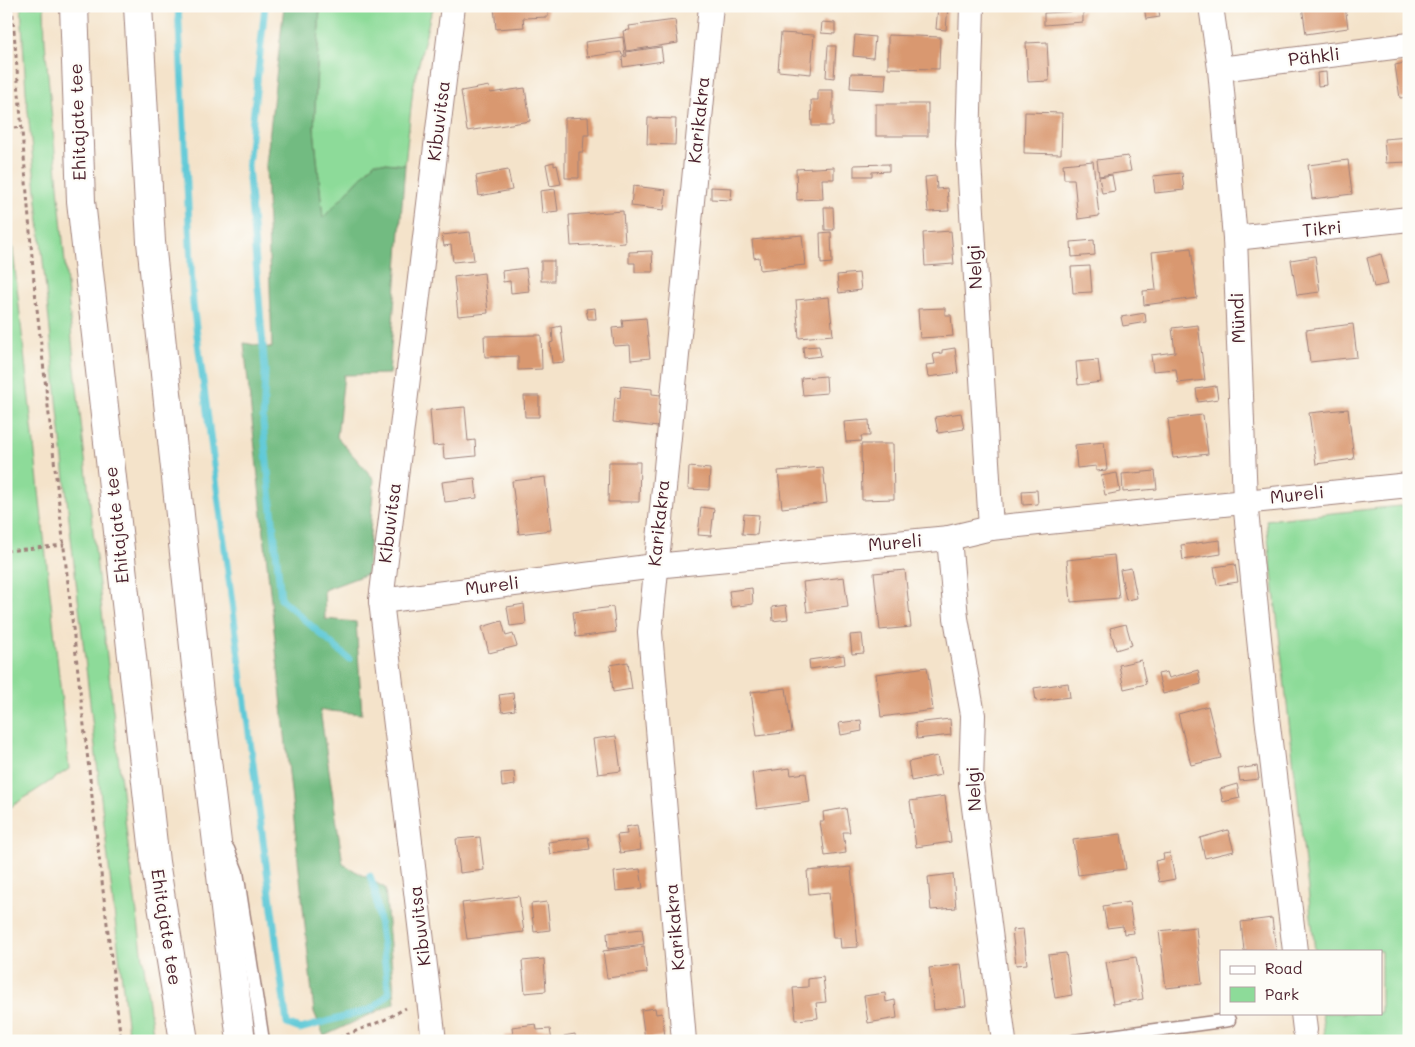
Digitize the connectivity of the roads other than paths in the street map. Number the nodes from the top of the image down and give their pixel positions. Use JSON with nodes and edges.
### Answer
{"nodes":[{"id":1,"x":74,"y":6,"type":"edge"},
{"id":2,"x":138,"y":6,"type":"edge"},
{"id":3,"x":453,"y":6,"type":"edge"},
{"id":4,"x":711,"y":6,"type":"edge"},
{"id":5,"x":972,"y":6,"type":"edge"},
{"id":6,"x":1211,"y":6,"type":"edge"},
{"id":7,"x":1409,"y":45,"type":"edge"},
{"id":8,"x":1220,"y":69,"type":"junction"},
{"id":9,"x":1409,"y":219,"type":"edge"},
{"id":10,"x":1234,"y":238,"type":"junction"},
{"id":11,"x":1409,"y":485,"type":"edge"},
{"id":12,"x":1245,"y":500,"type":"junction"},
{"id":13,"x":991,"y":528,"type":"junction"},
{"id":14,"x":949,"y":538,"type":"junction"},
{"id":15,"x":655,"y":566,"type":"junction"},
{"id":16,"x":380,"y":600,"type":"junction"},
{"id":17,"x":213,"y":812,"type":"junction"},
{"id":18,"x":1295,"y":950,"type":"edge"},
{"id":19,"x":1229,"y":1020,"type":"dead end"},
{"id":20,"x":184,"y":1041,"type":"edge"},
{"id":21,"x":241,"y":1041,"type":"edge"},
{"id":22,"x":263,"y":1041,"type":"edge"},
{"id":23,"x":434,"y":1041,"type":"edge"},
{"id":24,"x":684,"y":1041,"type":"edge"},
{"id":25,"x":1004,"y":1041,"type":"edge"},
{"id":26,"x":1074,"y":1041,"type":"edge"}],
"edges":[{"from":1,"to":20,"type":"highway","name":"Ehitajate tee"},
{"from":2,"to":17,"type":"highway"},
{"from":3,"to":16,"type":"street","name":"Kibuvitsa"},
{"from":4,"to":15,"type":"street","name":"Karikakra"},
{"from":5,"to":13,"type":"street","name":"Nelgi"},
{"from":6,"to":8,"type":"street","name":"Mündi"},
{"from":7,"to":8,"type":"street","name":"Pähkli"},
{"from":8,"to":10,"type":"street","name":"Mündi"},
{"from":9,"to":10,"type":"street","name":"Tikri"},
{"from":10,"to":12,"type":"street","name":"Mündi"},
{"from":11,"to":12,"type":"street","name":"Mureli"},
{"from":12,"to":13,"type":"street","name":"Mureli"},
{"from":12,"to":18,"type":"street","name":"Mündi"},
{"from":13,"to":14,"type":"street","name":"Mureli"},
{"from":14,"to":15,"type":"street","name":"Mureli"},
{"from":14,"to":25,"type":"street","name":"Nelgi"},
{"from":15,"to":16,"type":"street","name":"Mureli"},
{"from":15,"to":24,"type":"street","name":"Karikakra"},
{"from":16,"to":23,"type":"street","name":"Kibuvitsa"},
{"from":17,"to":21,"type":"highway"},
{"from":17,"to":22,"type":"lane"},
{"from":19,"to":26,"type":"lane"}]}
